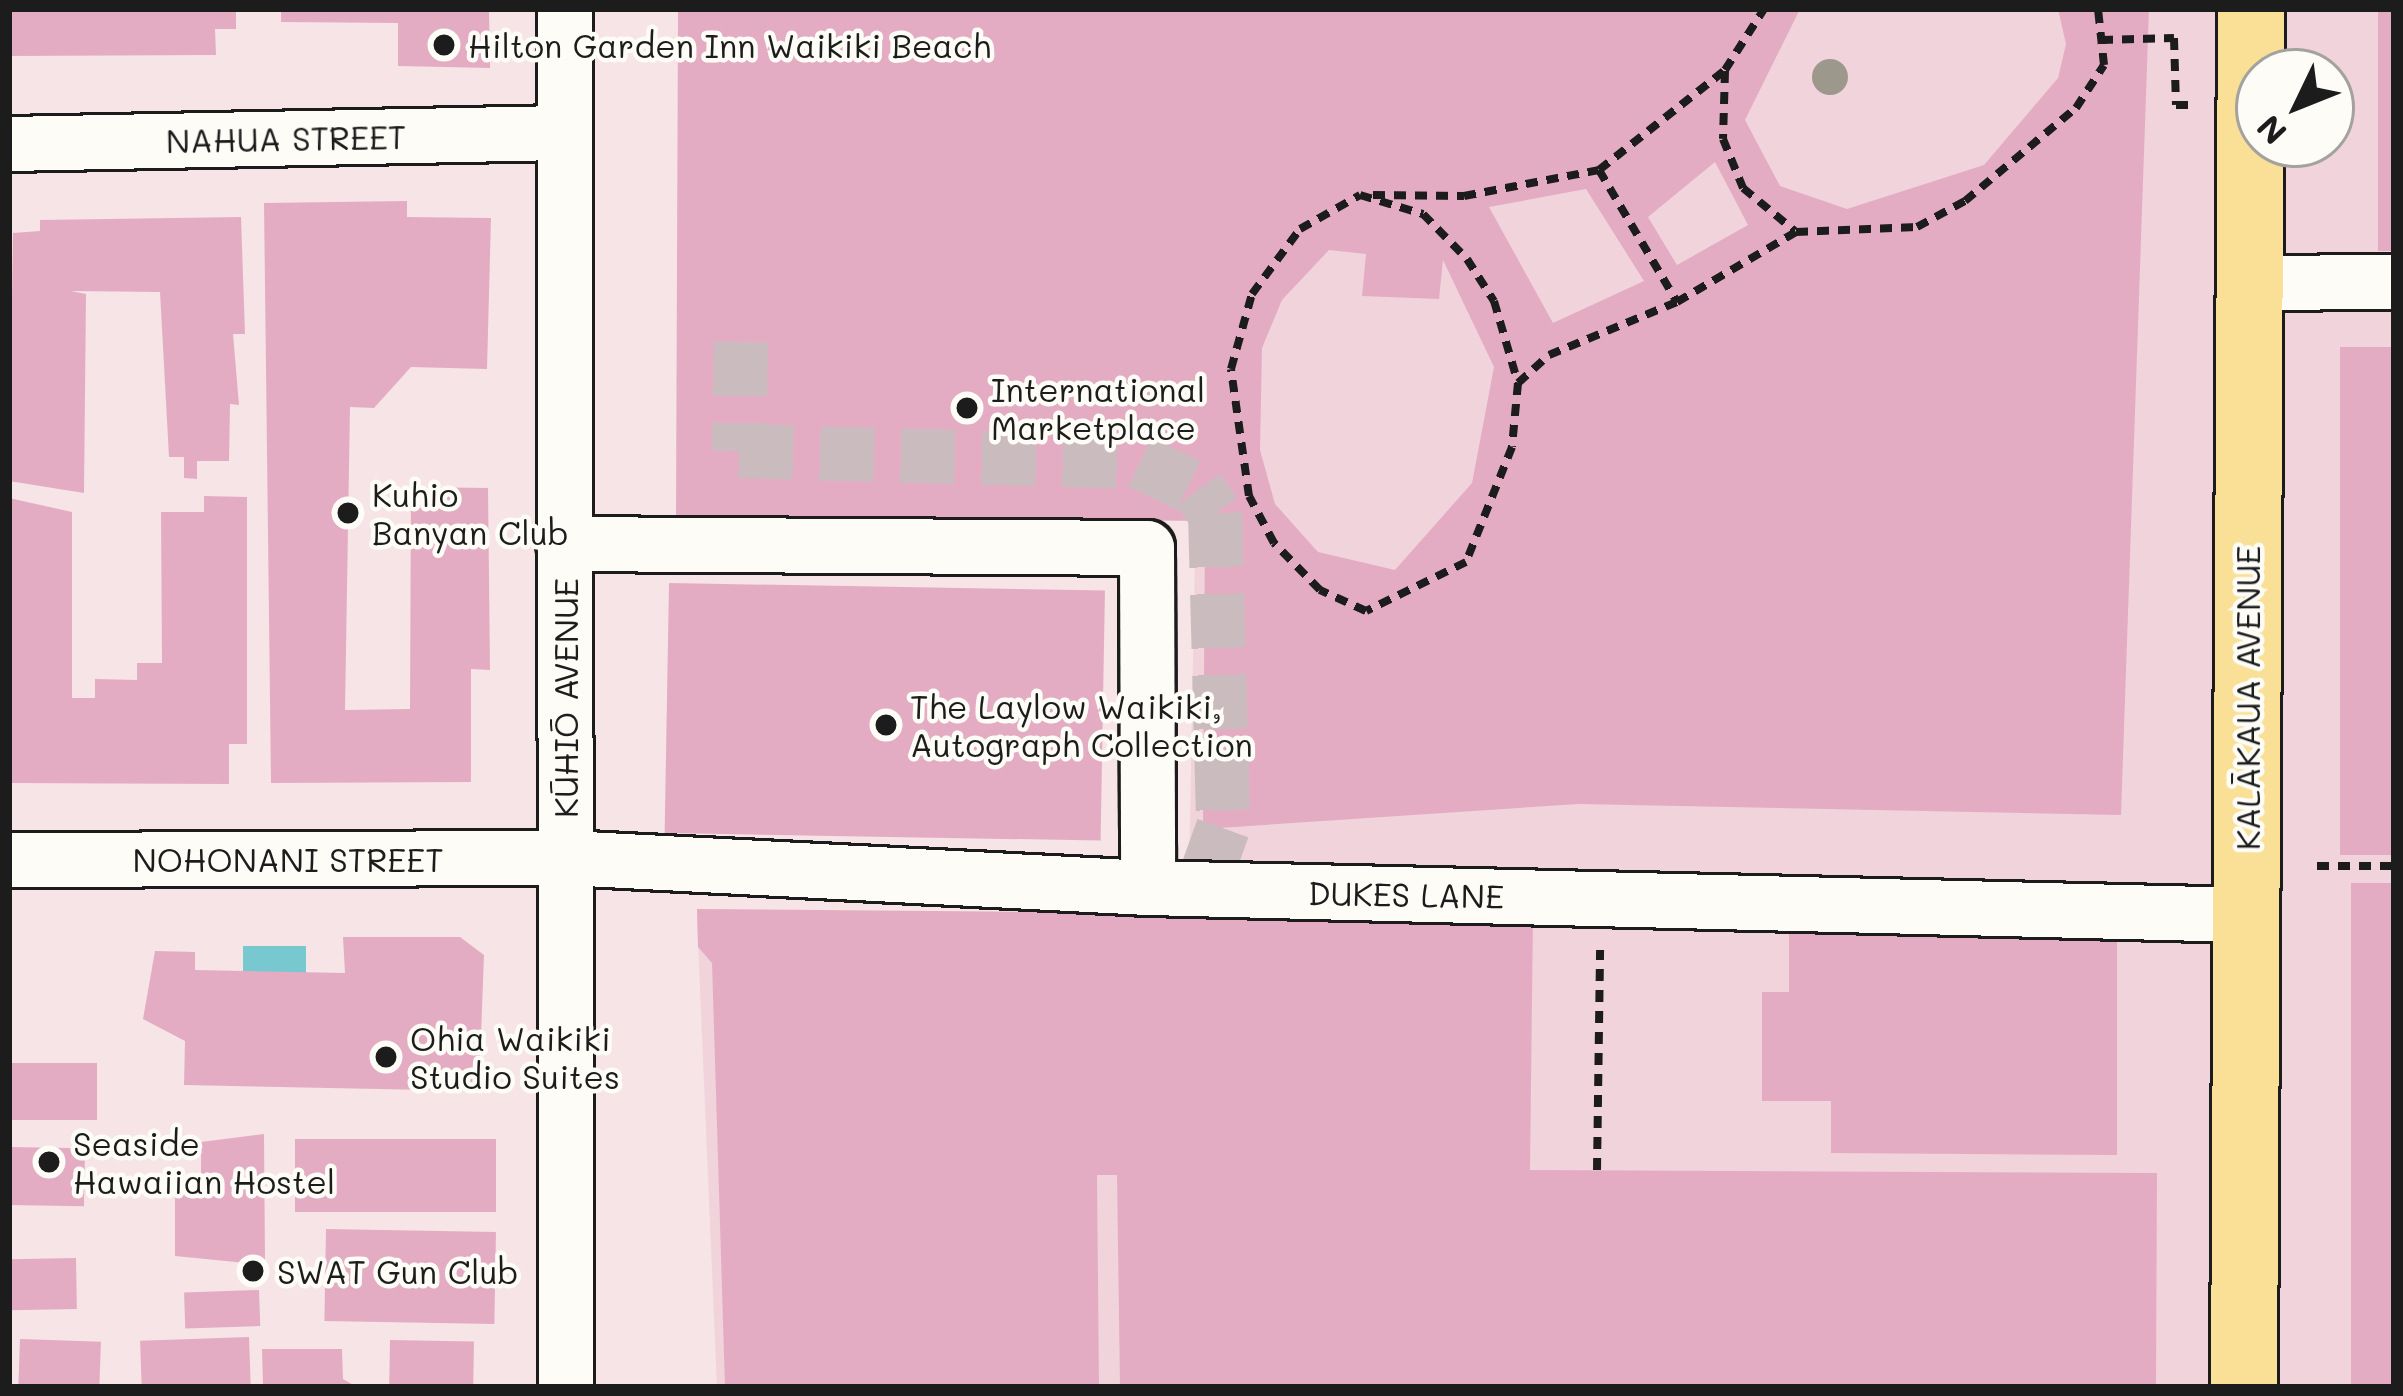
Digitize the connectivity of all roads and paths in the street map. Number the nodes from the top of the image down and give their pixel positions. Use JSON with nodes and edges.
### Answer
{"nodes":[{"id":1,"x":565,"y":9,"type":"edge"},
{"id":2,"x":1764,"y":9,"type":"edge"},
{"id":3,"x":2098,"y":9,"type":"edge"},
{"id":4,"x":2251,"y":9,"type":"edge"},
{"id":5,"x":2148,"y":39,"type":"dead end"},
{"id":6,"x":2102,"y":40,"type":"junction"},
{"id":7,"x":1725,"y":70,"type":"junction"},
{"id":8,"x":562,"y":133,"type":"junction"},
{"id":9,"x":9,"y":144,"type":"edge"},
{"id":10,"x":1599,"y":170,"type":"junction"},
{"id":11,"x":1360,"y":195,"type":"junction"},
{"id":12,"x":1796,"y":232,"type":"junction"},
{"id":13,"x":2394,"y":282,"type":"edge"},
{"id":14,"x":2248,"y":283,"type":"junction"},
{"id":15,"x":1677,"y":302,"type":"junction"},
{"id":16,"x":1518,"y":383,"type":"junction"},
{"id":17,"x":564,"y":544,"type":"junction"},
{"id":18,"x":567,"y":858,"type":"junction"},
{"id":19,"x":9,"y":860,"type":"edge"},
{"id":20,"x":2317,"y":866,"type":"dead end"},
{"id":21,"x":2394,"y":866,"type":"edge"},
{"id":22,"x":1148,"y":888,"type":"junction"},
{"id":23,"x":1600,"y":899,"type":"junction"},
{"id":24,"x":2246,"y":915,"type":"junction"},
{"id":25,"x":1597,"y":1170,"type":"dead end"},
{"id":26,"x":566,"y":1387,"type":"edge"},
{"id":27,"x":2244,"y":1387,"type":"edge"}],
"edges":[{"from":1,"to":8,"type":"street","name":"KŪHIŌ AVENUE"},
{"from":2,"to":7,"type":"path"},
{"from":3,"to":6,"type":"path"},
{"from":4,"to":14,"type":"main road","name":"KALĀKAUA AVENUE"},
{"from":5,"to":6,"type":"path"},
{"from":6,"to":12,"type":"path"},
{"from":7,"to":10,"type":"path"},
{"from":7,"to":12,"type":"path"},
{"from":8,"to":9,"type":"street","name":"NAHUA STREET"},
{"from":8,"to":17,"type":"street","name":"KŪHIŌ AVENUE"},
{"from":10,"to":11,"type":"path"},
{"from":10,"to":15,"type":"path"},
{"from":11,"to":16,"type":"path"},
{"from":11,"to":16,"type":"path"},
{"from":12,"to":15,"type":"path"},
{"from":13,"to":14,"type":"street"},
{"from":14,"to":24,"type":"main road","name":"KALĀKAUA AVENUE"},
{"from":15,"to":16,"type":"path"},
{"from":17,"to":18,"type":"street","name":"KŪHIŌ AVENUE"},
{"from":17,"to":22,"type":"street"},
{"from":18,"to":19,"type":"street","name":"NOHONANI STREET"},
{"from":18,"to":22,"type":"street","name":"DUKES LANE"},
{"from":18,"to":26,"type":"street","name":"KŪHIŌ AVENUE"},
{"from":20,"to":21,"type":"path"},
{"from":22,"to":23,"type":"street","name":"DUKES LANE"},
{"from":23,"to":24,"type":"street","name":"DUKES LANE"},
{"from":23,"to":25,"type":"path"},
{"from":24,"to":27,"type":"main road","name":"KALĀKAUA AVENUE"}]}
